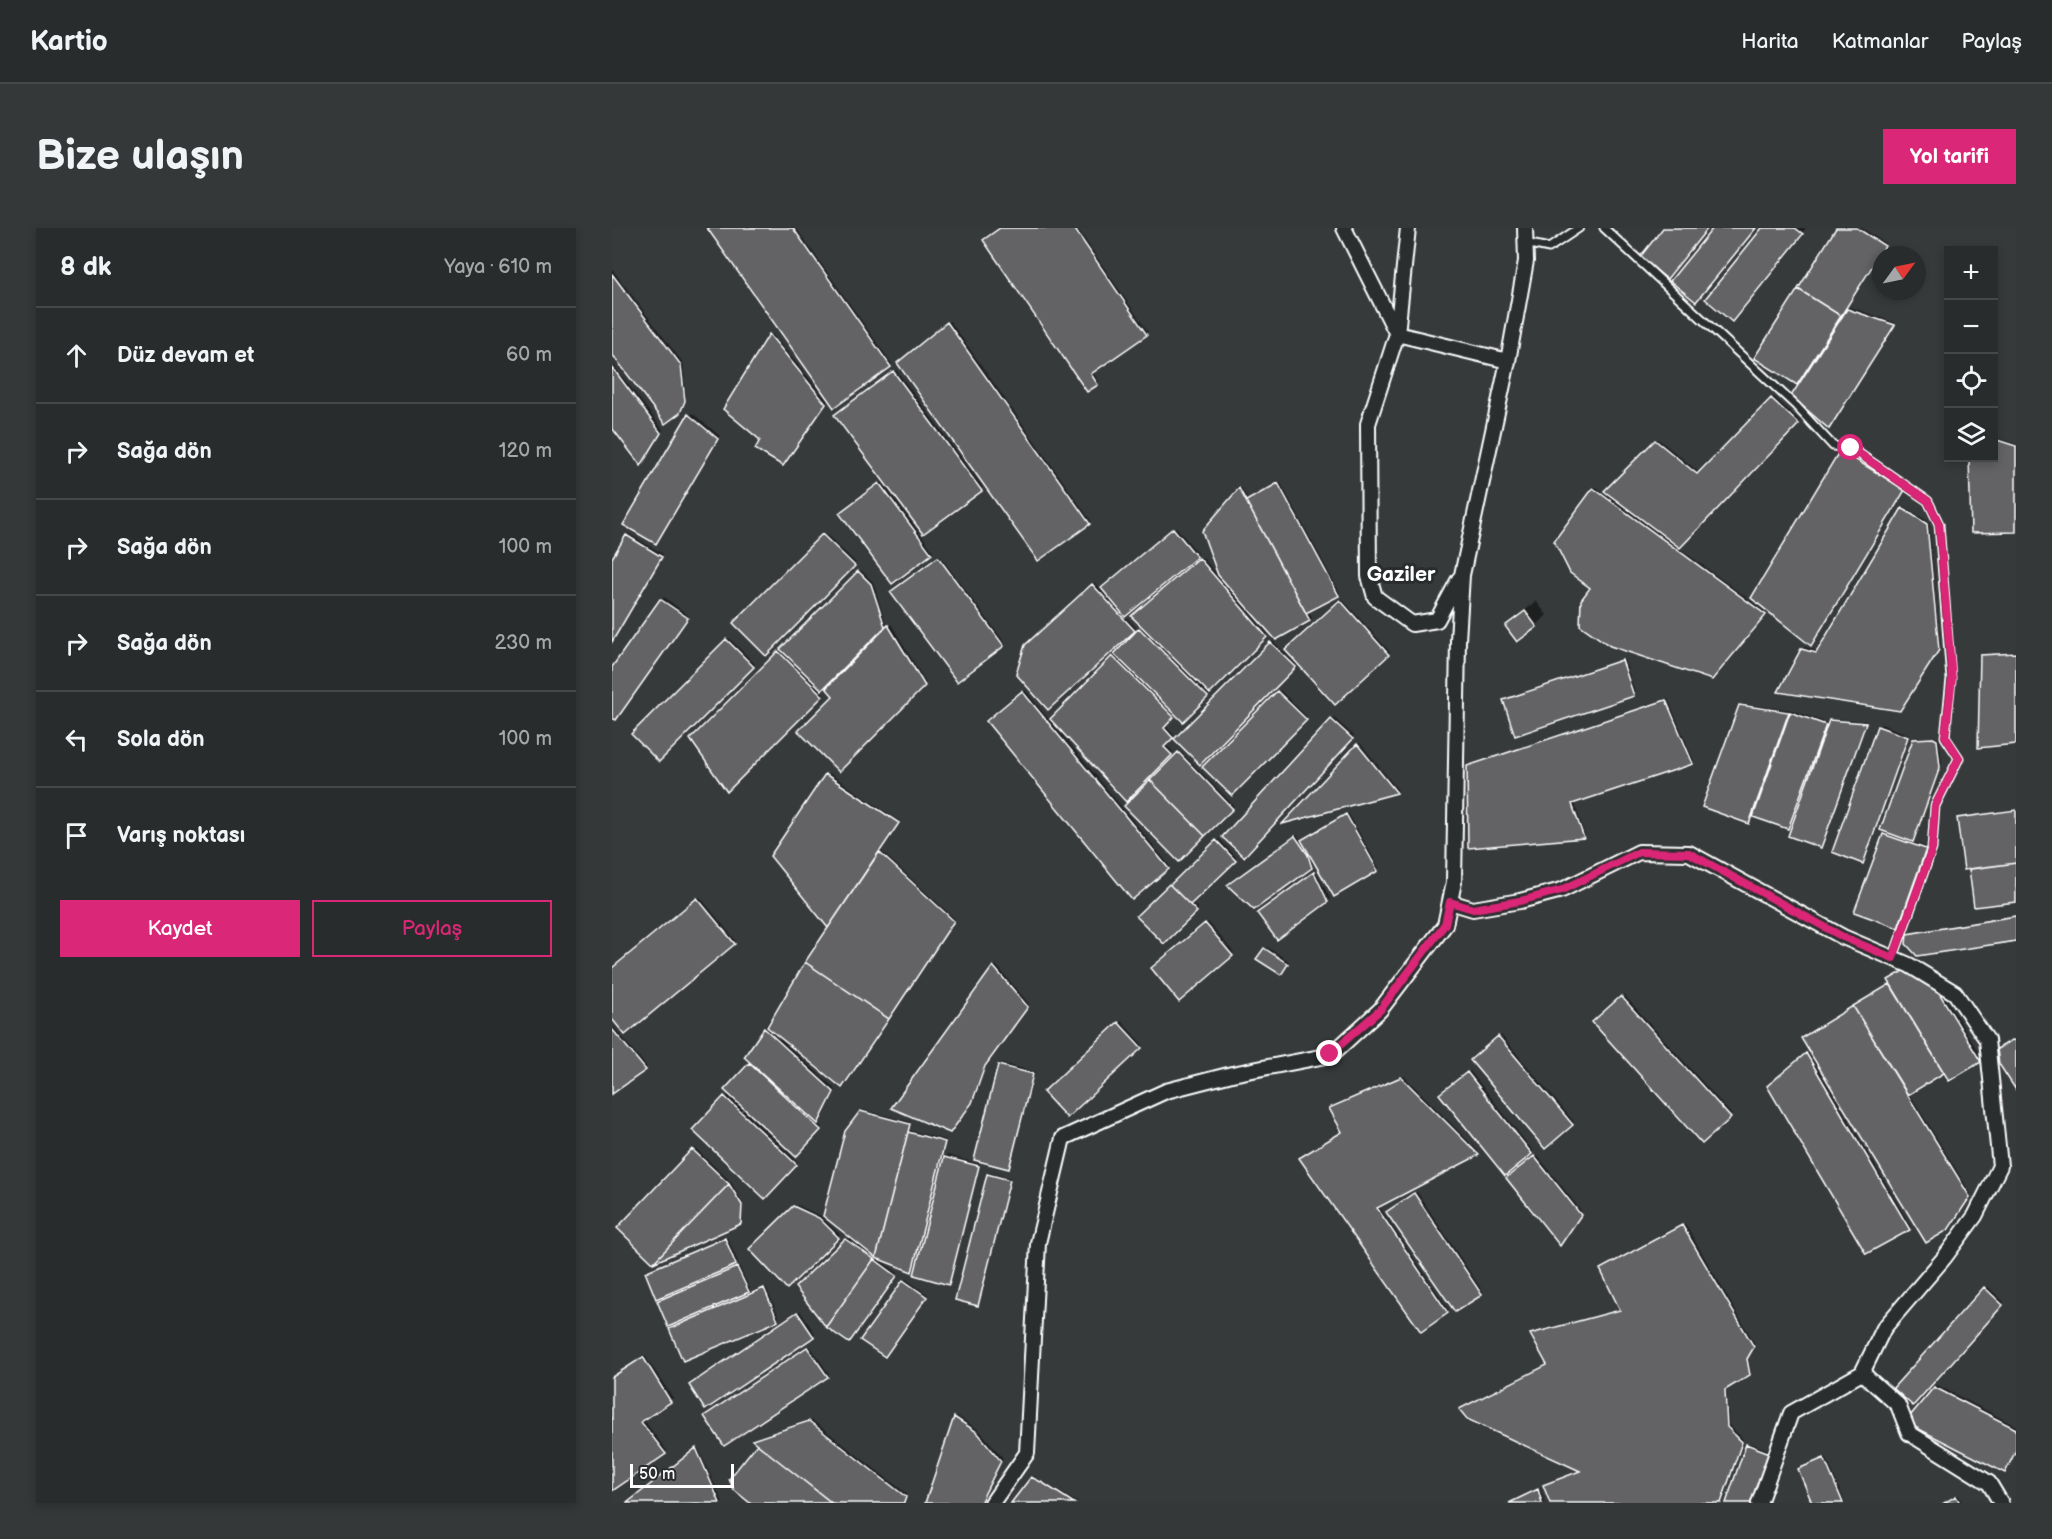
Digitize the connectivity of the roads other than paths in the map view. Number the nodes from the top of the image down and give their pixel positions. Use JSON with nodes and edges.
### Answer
{"nodes":[{"id":1,"x":1344,"y":228,"type":"edge"},
{"id":2,"x":1408,"y":228,"type":"edge"},
{"id":3,"x":1525,"y":228,"type":"edge"},
{"id":4,"x":1579,"y":228,"type":"edge"},
{"id":5,"x":1604,"y":228,"type":"edge"},
{"id":6,"x":1525,"y":243,"type":"junction"},
{"id":7,"x":1397,"y":334,"type":"junction"},
{"id":8,"x":1508,"y":361,"type":"junction"},
{"id":9,"x":1462,"y":574,"type":"junction"},
{"id":10,"x":1450,"y":902,"type":"junction"},
{"id":11,"x":1893,"y":958,"type":"junction"},
{"id":12,"x":1862,"y":1373,"type":"junction"},
{"id":13,"x":992,"y":1503,"type":"edge"},
{"id":14,"x":1759,"y":1503,"type":"edge"},
{"id":15,"x":2001,"y":1503,"type":"edge"}],
"edges":[{"from":1,"to":7,"type":"street"},
{"from":2,"to":7,"type":"street"},
{"from":3,"to":6,"type":"street"},
{"from":4,"to":6,"type":"lane"},
{"from":5,"to":11,"type":"lane"},
{"from":6,"to":8,"type":"street"},
{"from":7,"to":8,"type":"street"},
{"from":7,"to":9,"type":"street"},
{"from":8,"to":9,"type":"street"},
{"from":9,"to":10,"type":"street"},
{"from":10,"to":11,"type":"street"},
{"from":10,"to":13,"type":"street"},
{"from":11,"to":12,"type":"street"},
{"from":12,"to":14,"type":"street"},
{"from":12,"to":15,"type":"street"}]}
